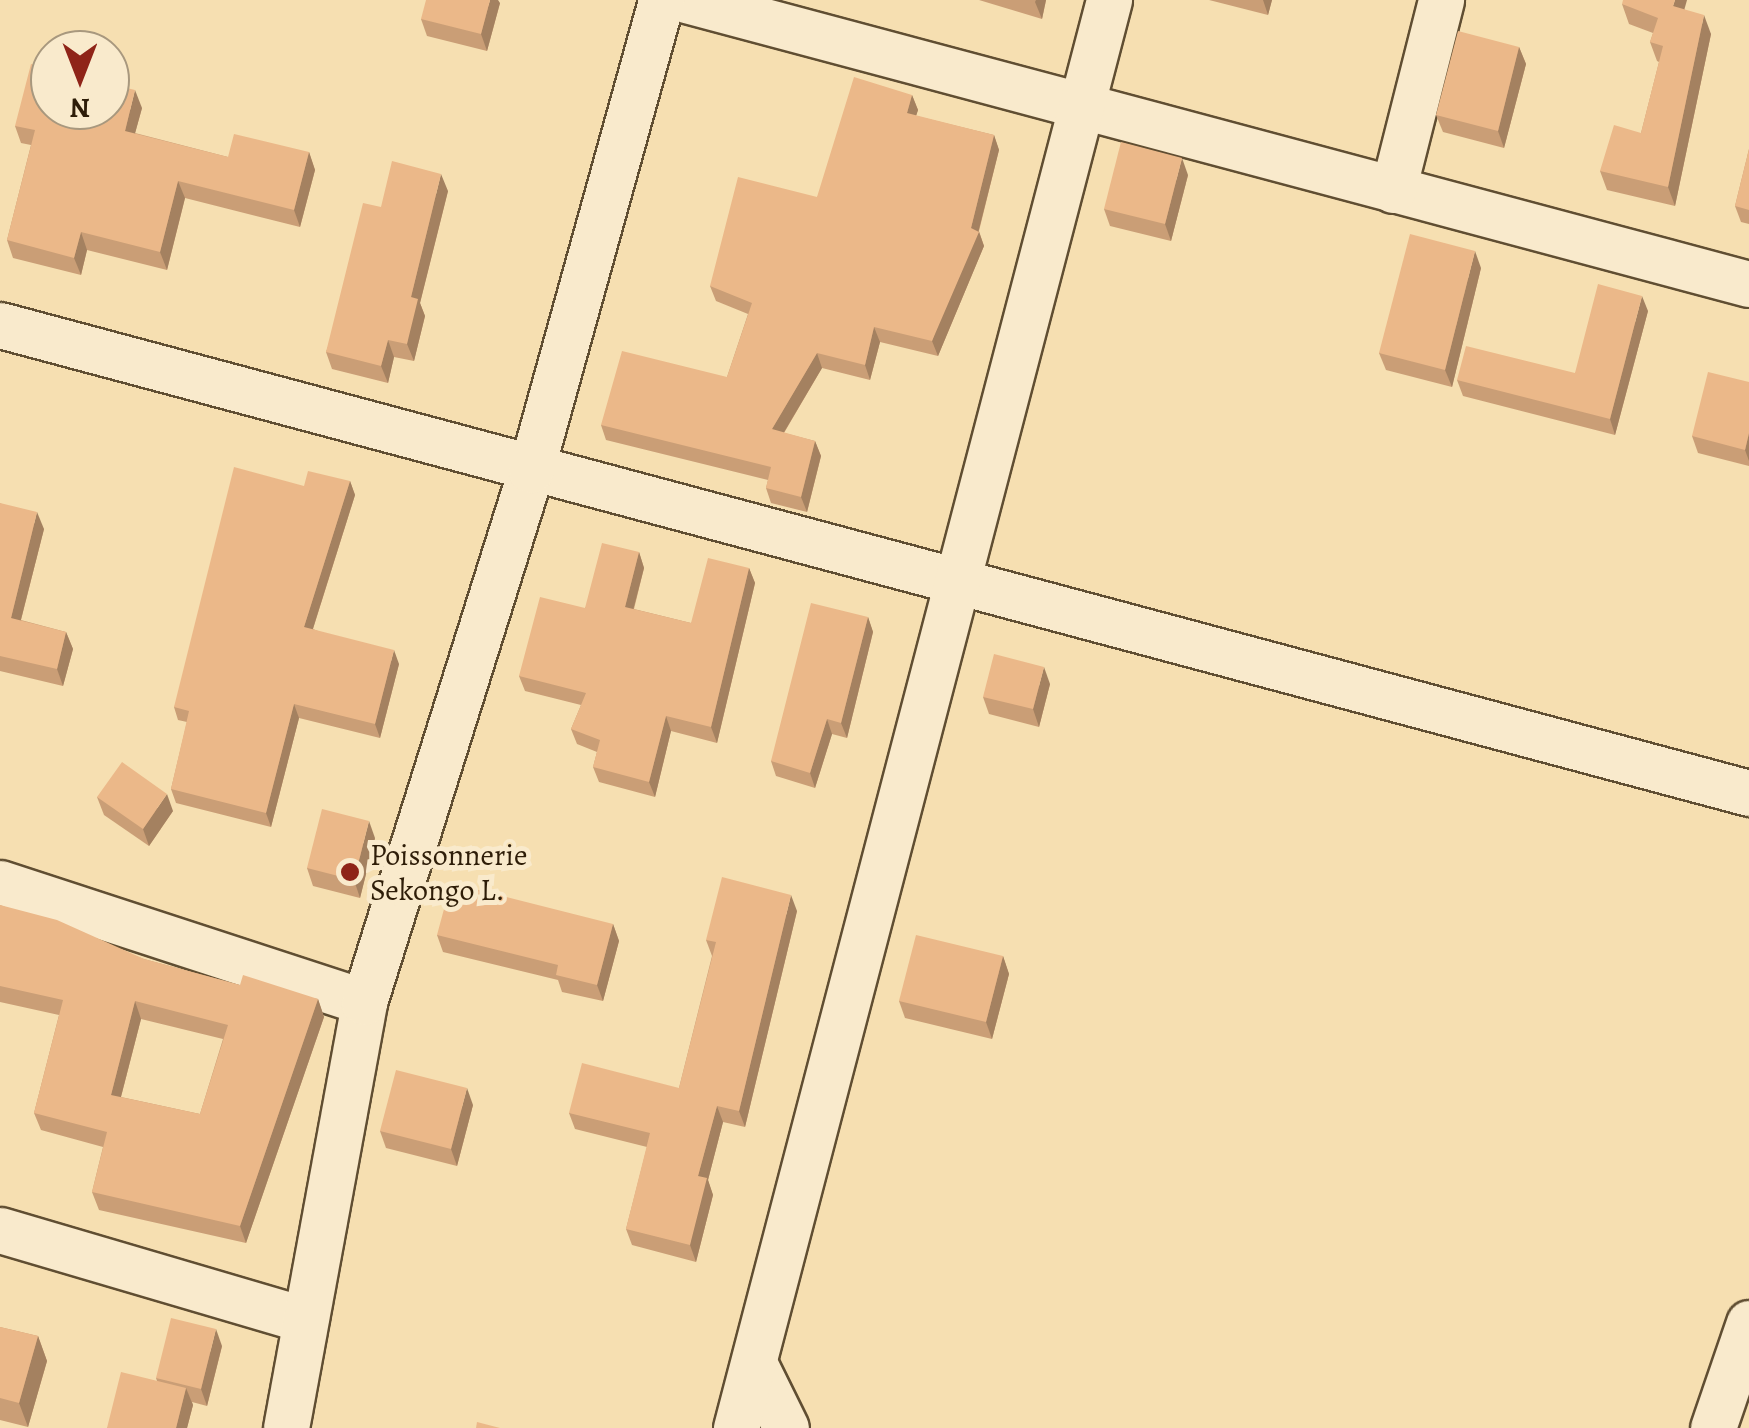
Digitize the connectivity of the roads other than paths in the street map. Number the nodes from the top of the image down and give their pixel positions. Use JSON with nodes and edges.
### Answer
{"nodes":[{"id":1,"x":661,"y":0,"type":"edge"},
{"id":2,"x":686,"y":0,"type":"edge"},
{"id":3,"x":1109,"y":0,"type":"edge"},
{"id":4,"x":1442,"y":0,"type":"edge"},
{"id":5,"x":1080,"y":100,"type":"junction"},
{"id":6,"x":1393,"y":190,"type":"junction"},
{"id":7,"x":1749,"y":284,"type":"edge"},
{"id":8,"x":0,"y":325,"type":"edge"},
{"id":9,"x":531,"y":470,"type":"junction"},
{"id":10,"x":956,"y":576,"type":"junction"},
{"id":11,"x":1749,"y":793,"type":"edge"},
{"id":12,"x":0,"y":883,"type":"edge"},
{"id":13,"x":364,"y":1002,"type":"junction"},
{"id":14,"x":0,"y":1230,"type":"edge"},
{"id":15,"x":306,"y":1320,"type":"junction"},
{"id":16,"x":1749,"y":1323,"type":"edge"},
{"id":17,"x":755,"y":1365,"type":"junction"},
{"id":18,"x":286,"y":1428,"type":"edge"},
{"id":19,"x":736,"y":1428,"type":"edge"},
{"id":20,"x":786,"y":1428,"type":"edge"},
{"id":21,"x":1714,"y":1428,"type":"edge"}],
"edges":[{"from":1,"to":9,"type":"street"},
{"from":2,"to":5,"type":"street"},
{"from":3,"to":5,"type":"street"},
{"from":4,"to":6,"type":"street"},
{"from":5,"to":6,"type":"street"},
{"from":5,"to":10,"type":"street"},
{"from":6,"to":7,"type":"street"},
{"from":8,"to":9,"type":"street"},
{"from":9,"to":10,"type":"street"},
{"from":9,"to":13,"type":"street"},
{"from":10,"to":11,"type":"street"},
{"from":10,"to":17,"type":"street"},
{"from":12,"to":13,"type":"street"},
{"from":13,"to":15,"type":"street"},
{"from":14,"to":15,"type":"street"},
{"from":15,"to":18,"type":"street"},
{"from":16,"to":21,"type":"street"},
{"from":17,"to":19,"type":"street"},
{"from":17,"to":20,"type":"street"}]}
